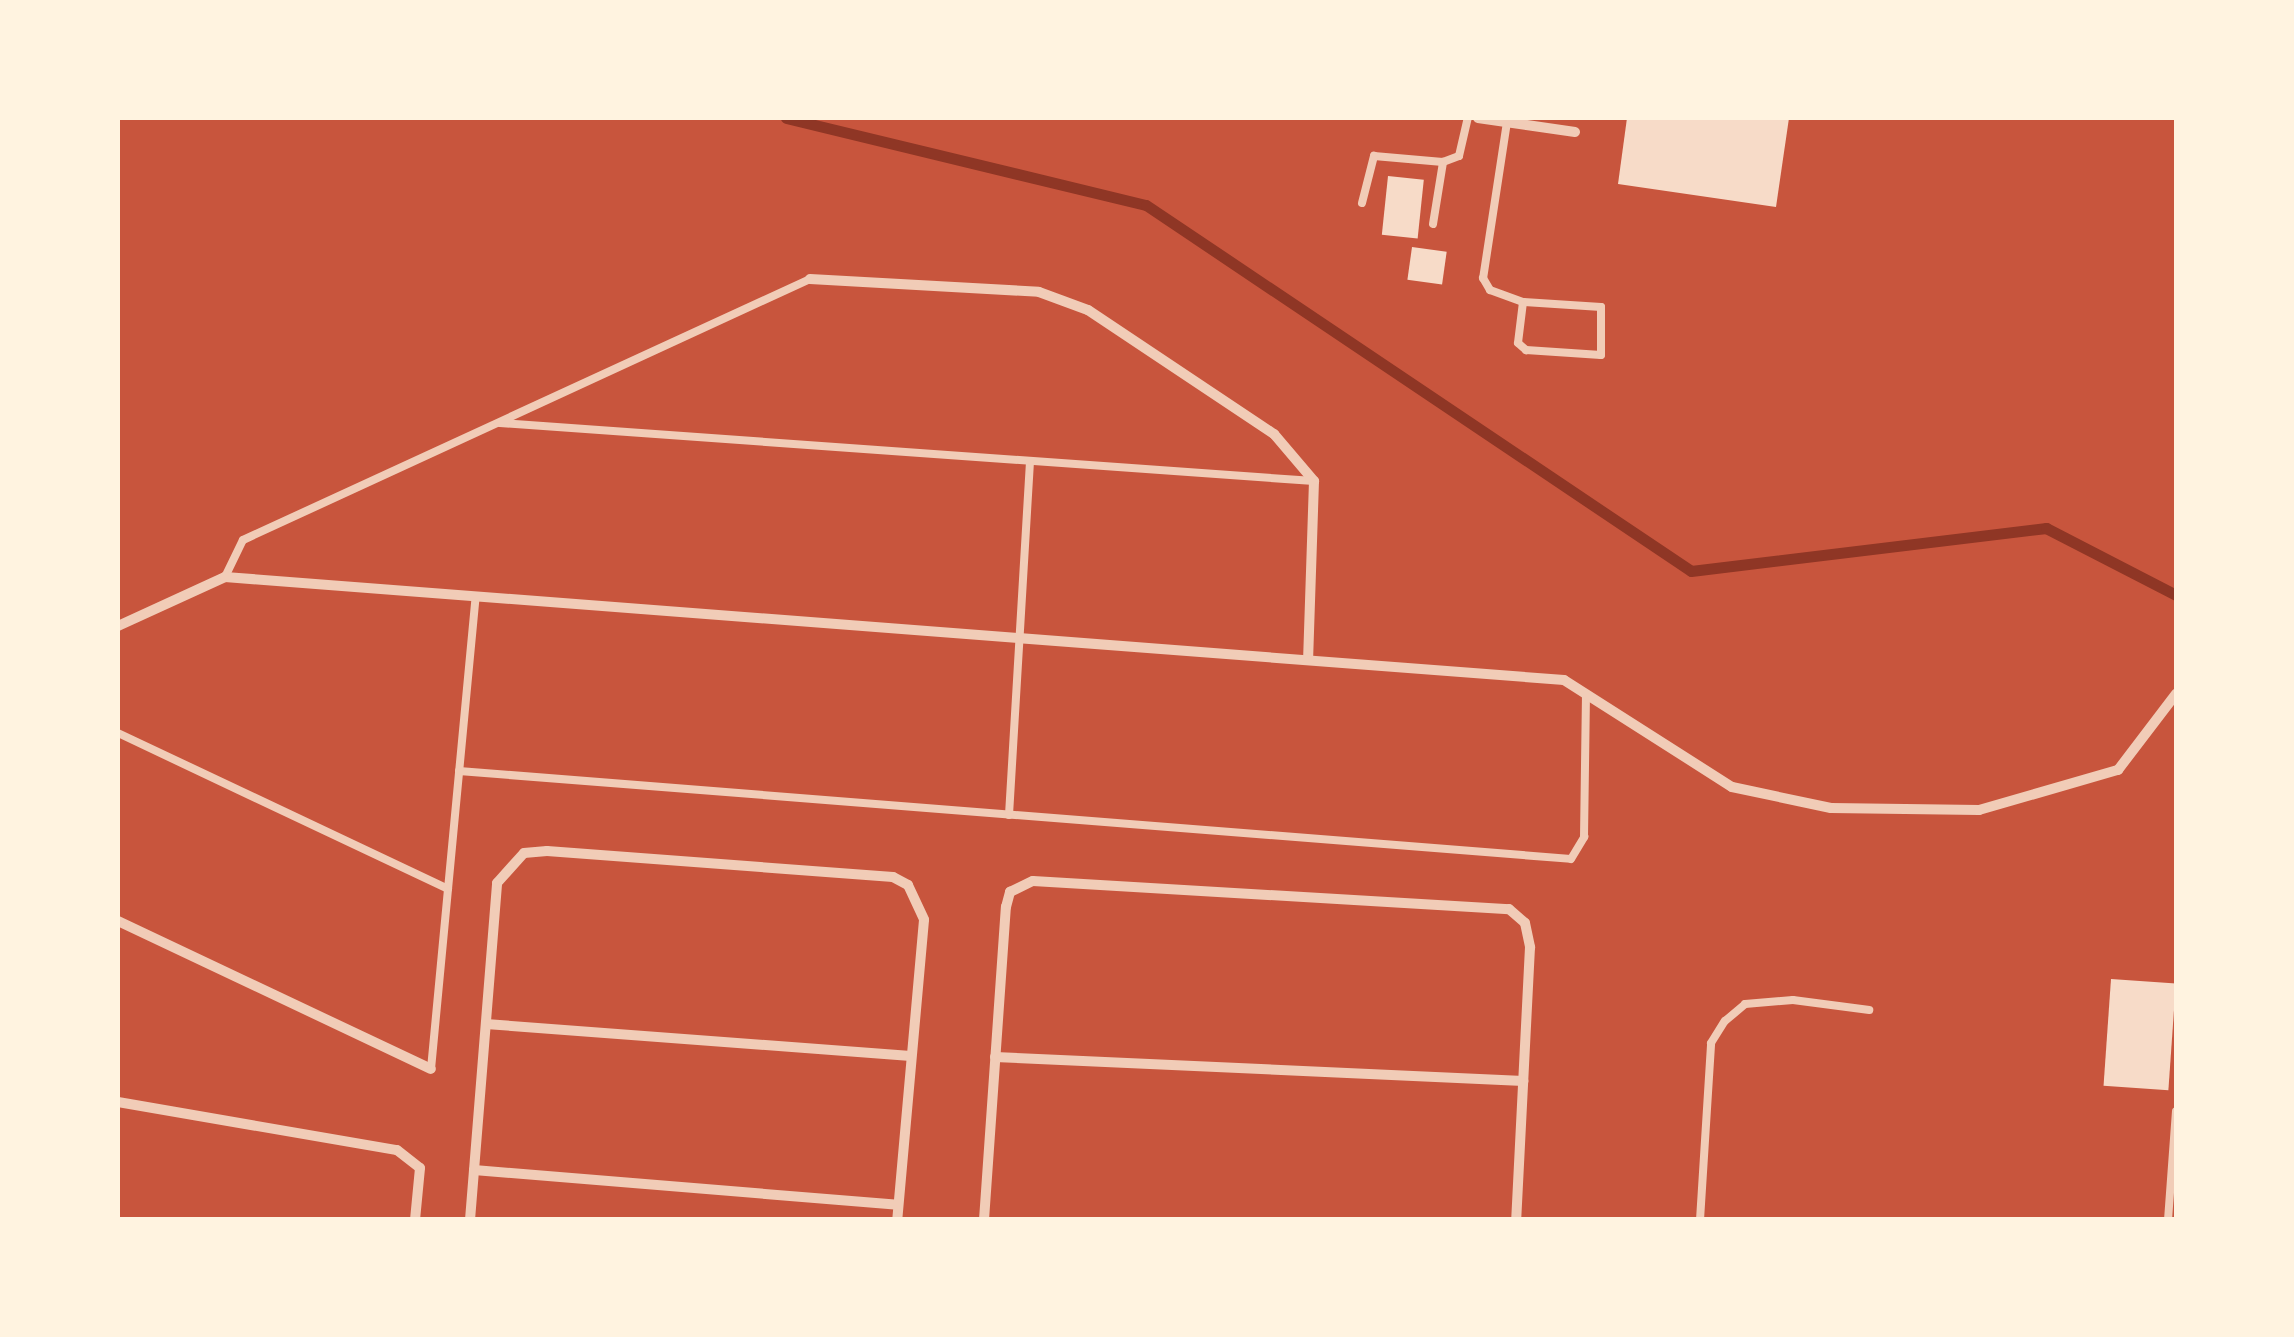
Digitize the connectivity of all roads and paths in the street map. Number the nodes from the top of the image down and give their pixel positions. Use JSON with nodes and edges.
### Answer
{"nodes":[{"id":1,"x":1468,"y":118,"type":"edge"},
{"id":2,"x":1478,"y":118,"type":"edge"},
{"id":3,"x":1578,"y":118,"type":"edge"},
{"id":4,"x":1507,"y":122,"type":"junction"},
{"id":5,"x":1575,"y":132,"type":"joint"},
{"id":6,"x":1442,"y":162,"type":"junction"},
{"id":7,"x":1362,"y":203,"type":"dead end"},
{"id":8,"x":1433,"y":224,"type":"dead end"},
{"id":9,"x":810,"y":279,"type":"joint"},
{"id":10,"x":1524,"y":302,"type":"junction"},
{"id":11,"x":500,"y":422,"type":"junction"},
{"id":12,"x":1030,"y":463,"type":"junction"},
{"id":13,"x":1314,"y":481,"type":"junction"},
{"id":14,"x":225,"y":576,"type":"junction"},
{"id":15,"x":476,"y":596,"type":"junction"},
{"id":16,"x":118,"y":626,"type":"edge"},
{"id":17,"x":1020,"y":637,"type":"junction"},
{"id":18,"x":1308,"y":659,"type":"junction"},
{"id":19,"x":2176,"y":694,"type":"edge"},
{"id":20,"x":1586,"y":697,"type":"junction"},
{"id":21,"x":118,"y":734,"type":"edge"},
{"id":22,"x":458,"y":771,"type":"junction"},
{"id":23,"x":1008,"y":815,"type":"junction"},
{"id":24,"x":448,"y":889,"type":"junction"},
{"id":25,"x":118,"y":921,"type":"edge"},
{"id":26,"x":1869,"y":1010,"type":"dead end"},
{"id":27,"x":486,"y":1024,"type":"junction"},
{"id":28,"x":911,"y":1056,"type":"junction"},
{"id":29,"x":995,"y":1057,"type":"junction"},
{"id":30,"x":431,"y":1069,"type":"joint"},
{"id":31,"x":1523,"y":1081,"type":"junction"},
{"id":32,"x":118,"y":1102,"type":"edge"},
{"id":33,"x":2176,"y":1111,"type":"edge"},
{"id":34,"x":474,"y":1170,"type":"junction"},
{"id":35,"x":898,"y":1205,"type":"junction"},
{"id":36,"x":415,"y":1220,"type":"edge"},
{"id":37,"x":470,"y":1220,"type":"edge"},
{"id":38,"x":896,"y":1220,"type":"edge"},
{"id":39,"x":984,"y":1220,"type":"edge"},
{"id":40,"x":1516,"y":1220,"type":"edge"},
{"id":41,"x":1700,"y":1220,"type":"edge"},
{"id":42,"x":2168,"y":1220,"type":"edge"}],
"edges":[{"from":1,"to":6,"type":"lane"},
{"from":2,"to":4,"type":"street"},
{"from":3,"to":5,"type":"lane"},
{"from":4,"to":5,"type":"street"},
{"from":4,"to":10,"type":"lane"},
{"from":6,"to":7,"type":"lane"},
{"from":6,"to":8,"type":"lane"},
{"from":9,"to":11,"type":"lane"},
{"from":9,"to":13,"type":"street"},
{"from":10,"to":10,"type":"lane"},
{"from":11,"to":12,"type":"lane"},
{"from":11,"to":14,"type":"lane"},
{"from":12,"to":13,"type":"lane"},
{"from":12,"to":17,"type":"lane"},
{"from":13,"to":18,"type":"street"},
{"from":14,"to":15,"type":"street"},
{"from":14,"to":16,"type":"street"},
{"from":15,"to":17,"type":"street"},
{"from":15,"to":22,"type":"lane"},
{"from":17,"to":18,"type":"street"},
{"from":17,"to":23,"type":"lane"},
{"from":18,"to":20,"type":"street"},
{"from":19,"to":20,"type":"street"},
{"from":20,"to":23,"type":"lane"},
{"from":21,"to":24,"type":"lane"},
{"from":22,"to":23,"type":"lane"},
{"from":22,"to":24,"type":"lane"},
{"from":24,"to":30,"type":"lane"},
{"from":25,"to":30,"type":"street"},
{"from":26,"to":41,"type":"lane"},
{"from":27,"to":28,"type":"street"},
{"from":27,"to":28,"type":"street"},
{"from":27,"to":34,"type":"street"},
{"from":28,"to":35,"type":"street"},
{"from":29,"to":31,"type":"street"},
{"from":29,"to":31,"type":"street"},
{"from":29,"to":39,"type":"street"},
{"from":31,"to":40,"type":"street"},
{"from":32,"to":36,"type":"street"},
{"from":33,"to":42,"type":"lane"},
{"from":34,"to":35,"type":"street"},
{"from":34,"to":37,"type":"street"},
{"from":35,"to":38,"type":"street"}]}
